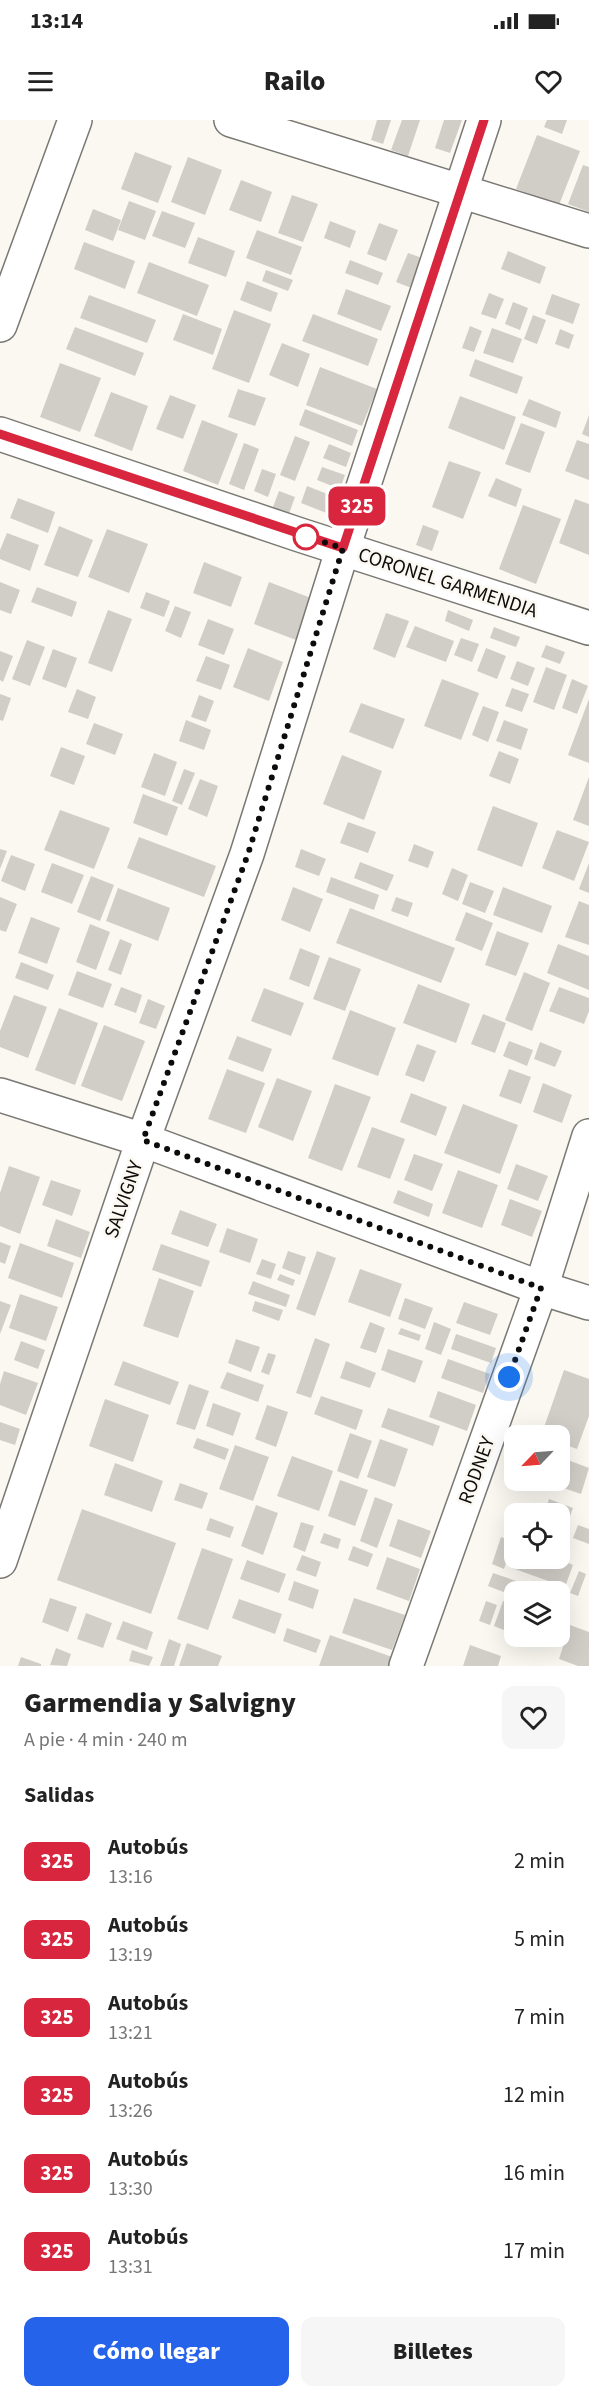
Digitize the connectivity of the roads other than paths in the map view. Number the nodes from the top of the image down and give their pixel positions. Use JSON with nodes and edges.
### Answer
{"nodes":[{"id":1,"x":75,"y":120,"type":"edge"},
{"id":2,"x":231,"y":120,"type":"edge"},
{"id":3,"x":484,"y":120,"type":"edge"},
{"id":4,"x":460,"y":190,"type":"junction"},
{"id":5,"x":589,"y":231,"type":"edge"},
{"id":6,"x":0,"y":325,"type":"edge"},
{"id":7,"x":0,"y":434,"type":"edge"},
{"id":8,"x":343,"y":548,"type":"junction"},
{"id":9,"x":589,"y":628,"type":"edge"},
{"id":10,"x":0,"y":1095,"type":"edge"},
{"id":11,"x":589,"y":1136,"type":"edge"},
{"id":12,"x":143,"y":1140,"type":"junction"},
{"id":13,"x":541,"y":1288,"type":"junction"},
{"id":14,"x":589,"y":1303,"type":"edge"},
{"id":15,"x":0,"y":1561,"type":"edge"},
{"id":16,"x":406,"y":1666,"type":"edge"}],
"edges":[{"from":1,"to":6,"type":"street"},
{"from":2,"to":4,"type":"street"},
{"from":3,"to":4,"type":"street","name":"SALVIGNY"},
{"from":4,"to":5,"type":"street"},
{"from":4,"to":8,"type":"street","name":"SALVIGNY"},
{"from":7,"to":8,"type":"street","name":"CORONEL GARMENDIA"},
{"from":8,"to":9,"type":"street","name":"CORONEL GARMENDIA"},
{"from":8,"to":12,"type":"street","name":"SALVIGNY"},
{"from":10,"to":12,"type":"street"},
{"from":11,"to":13,"type":"street","name":"RODNEY"},
{"from":12,"to":13,"type":"street"},
{"from":12,"to":15,"type":"street","name":"SALVIGNY"},
{"from":13,"to":14,"type":"street"},
{"from":13,"to":16,"type":"street","name":"RODNEY"}]}
